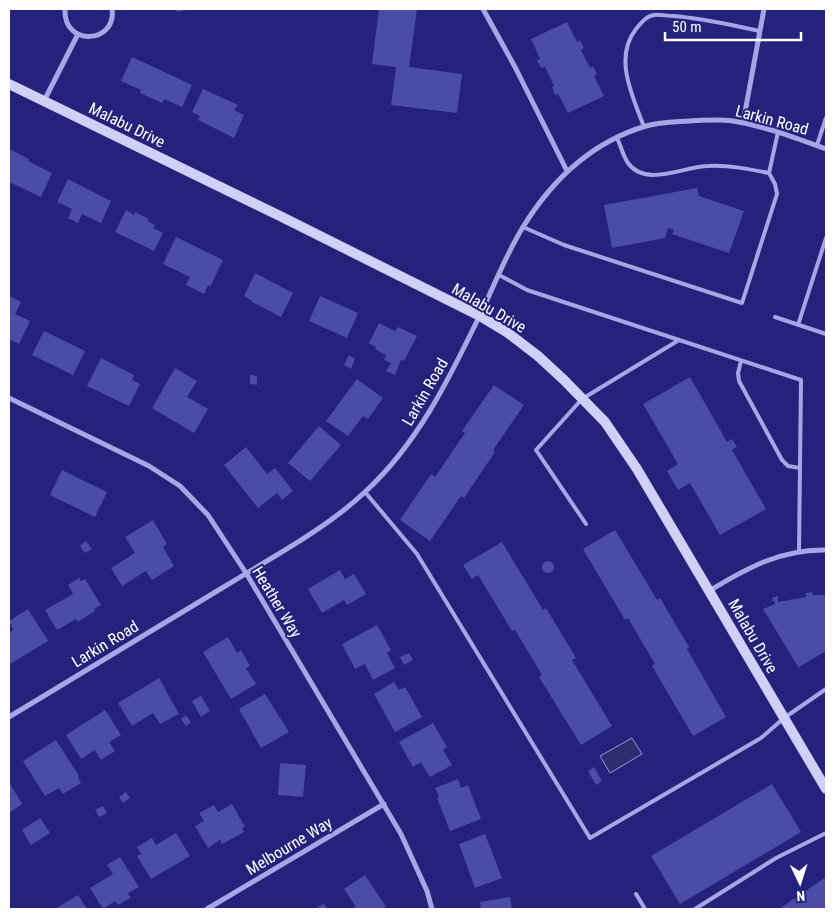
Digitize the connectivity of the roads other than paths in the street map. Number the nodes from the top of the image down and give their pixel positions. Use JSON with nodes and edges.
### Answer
{"nodes":[{"id":1,"x":65,"y":9,"type":"edge"},
{"id":2,"x":112,"y":9,"type":"edge"},
{"id":3,"x":483,"y":9,"type":"edge"},
{"id":4,"x":764,"y":9,"type":"edge"},
{"id":5,"x":760,"y":31,"type":"junction"},
{"id":6,"x":78,"y":34,"type":"junction"},
{"id":7,"x":9,"y":84,"type":"edge"},
{"id":8,"x":44,"y":101,"type":"junction"},
{"id":9,"x":826,"y":118,"type":"edge"},
{"id":10,"x":742,"y":123,"type":"junction"},
{"id":11,"x":644,"y":127,"type":"junction"},
{"id":12,"x":778,"y":132,"type":"junction"},
{"id":13,"x":617,"y":138,"type":"junction"},
{"id":14,"x":817,"y":146,"type":"junction"},
{"id":15,"x":826,"y":149,"type":"edge"},
{"id":16,"x":567,"y":171,"type":"junction"},
{"id":17,"x":770,"y":173,"type":"junction"},
{"id":18,"x":523,"y":227,"type":"junction"},
{"id":19,"x":826,"y":238,"type":"edge"},
{"id":20,"x":499,"y":275,"type":"junction"},
{"id":21,"x":480,"y":316,"type":"junction"},
{"id":22,"x":775,"y":317,"type":"dead end"},
{"id":23,"x":798,"y":325,"type":"junction"},
{"id":24,"x":826,"y":334,"type":"edge"},
{"id":25,"x":679,"y":340,"type":"junction"},
{"id":26,"x":742,"y":361,"type":"junction"},
{"id":27,"x":9,"y":398,"type":"edge"},
{"id":28,"x":582,"y":399,"type":"junction"},
{"id":29,"x":800,"y":468,"type":"junction"},
{"id":30,"x":365,"y":492,"type":"junction"},
{"id":31,"x":586,"y":524,"type":"dead end"},
{"id":32,"x":826,"y":550,"type":"edge"},
{"id":33,"x":799,"y":552,"type":"junction"},
{"id":34,"x":246,"y":573,"type":"junction"},
{"id":35,"x":709,"y":591,"type":"junction"},
{"id":36,"x":826,"y":689,"type":"edge"},
{"id":37,"x":9,"y":717,"type":"edge"},
{"id":38,"x":784,"y":718,"type":"junction"},
{"id":39,"x":825,"y":783,"type":"edge"},
{"id":40,"x":384,"y":804,"type":"junction"},
{"id":41,"x":826,"y":832,"type":"edge"},
{"id":42,"x":636,"y":894,"type":"dead end"},
{"id":43,"x":207,"y":909,"type":"edge"},
{"id":44,"x":432,"y":909,"type":"edge"},
{"id":45,"x":645,"y":909,"type":"edge"},
{"id":46,"x":695,"y":909,"type":"edge"}],
"edges":[{"from":1,"to":6,"type":"street"},
{"from":2,"to":6,"type":"street"},
{"from":3,"to":16,"type":"street"},
{"from":4,"to":5,"type":"street"},
{"from":5,"to":10,"type":"street"},
{"from":5,"to":11,"type":"lane"},
{"from":6,"to":8,"type":"street"},
{"from":7,"to":8,"type":"street","name":"Malabu Drive"},
{"from":8,"to":21,"type":"street","name":"Malabu Drive"},
{"from":9,"to":14,"type":"lane"},
{"from":10,"to":11,"type":"street","name":"Larkin Road"},
{"from":10,"to":12,"type":"street","name":"Larkin Road"},
{"from":11,"to":13,"type":"street","name":"Larkin Road"},
{"from":12,"to":14,"type":"street","name":"Larkin Road"},
{"from":12,"to":17,"type":"lane"},
{"from":13,"to":16,"type":"street","name":"Larkin Road"},
{"from":13,"to":17,"type":"lane"},
{"from":14,"to":15,"type":"street","name":"Larkin Road"},
{"from":16,"to":18,"type":"street","name":"Larkin Road"},
{"from":17,"to":18,"type":"lane"},
{"from":18,"to":20,"type":"street","name":"Larkin Road"},
{"from":19,"to":23,"type":"lane"},
{"from":20,"to":21,"type":"street","name":"Larkin Road"},
{"from":20,"to":25,"type":"lane"},
{"from":21,"to":28,"type":"street","name":"Malabu Drive"},
{"from":21,"to":30,"type":"street","name":"Larkin Road"},
{"from":22,"to":23,"type":"lane"},
{"from":23,"to":24,"type":"lane"},
{"from":25,"to":26,"type":"lane"},
{"from":25,"to":28,"type":"lane"},
{"from":26,"to":29,"type":"lane"},
{"from":26,"to":29,"type":"lane"},
{"from":27,"to":34,"type":"street","name":"Heather Way"},
{"from":28,"to":31,"type":"lane"},
{"from":28,"to":35,"type":"street","name":"Malabu Drive"},
{"from":29,"to":33,"type":"lane"},
{"from":30,"to":34,"type":"street","name":"Larkin Road"},
{"from":30,"to":38,"type":"lane"},
{"from":32,"to":33,"type":"street"},
{"from":33,"to":35,"type":"street"},
{"from":34,"to":37,"type":"street","name":"Larkin Road"},
{"from":34,"to":40,"type":"street","name":"Heather Way"},
{"from":35,"to":38,"type":"street","name":"Malabu Drive"},
{"from":36,"to":38,"type":"lane"},
{"from":38,"to":39,"type":"street","name":"Malabu Drive"},
{"from":40,"to":43,"type":"street","name":"Melbourne Way"},
{"from":40,"to":44,"type":"street","name":"Heather Way"},
{"from":41,"to":46,"type":"lane"},
{"from":42,"to":45,"type":"lane"}]}
